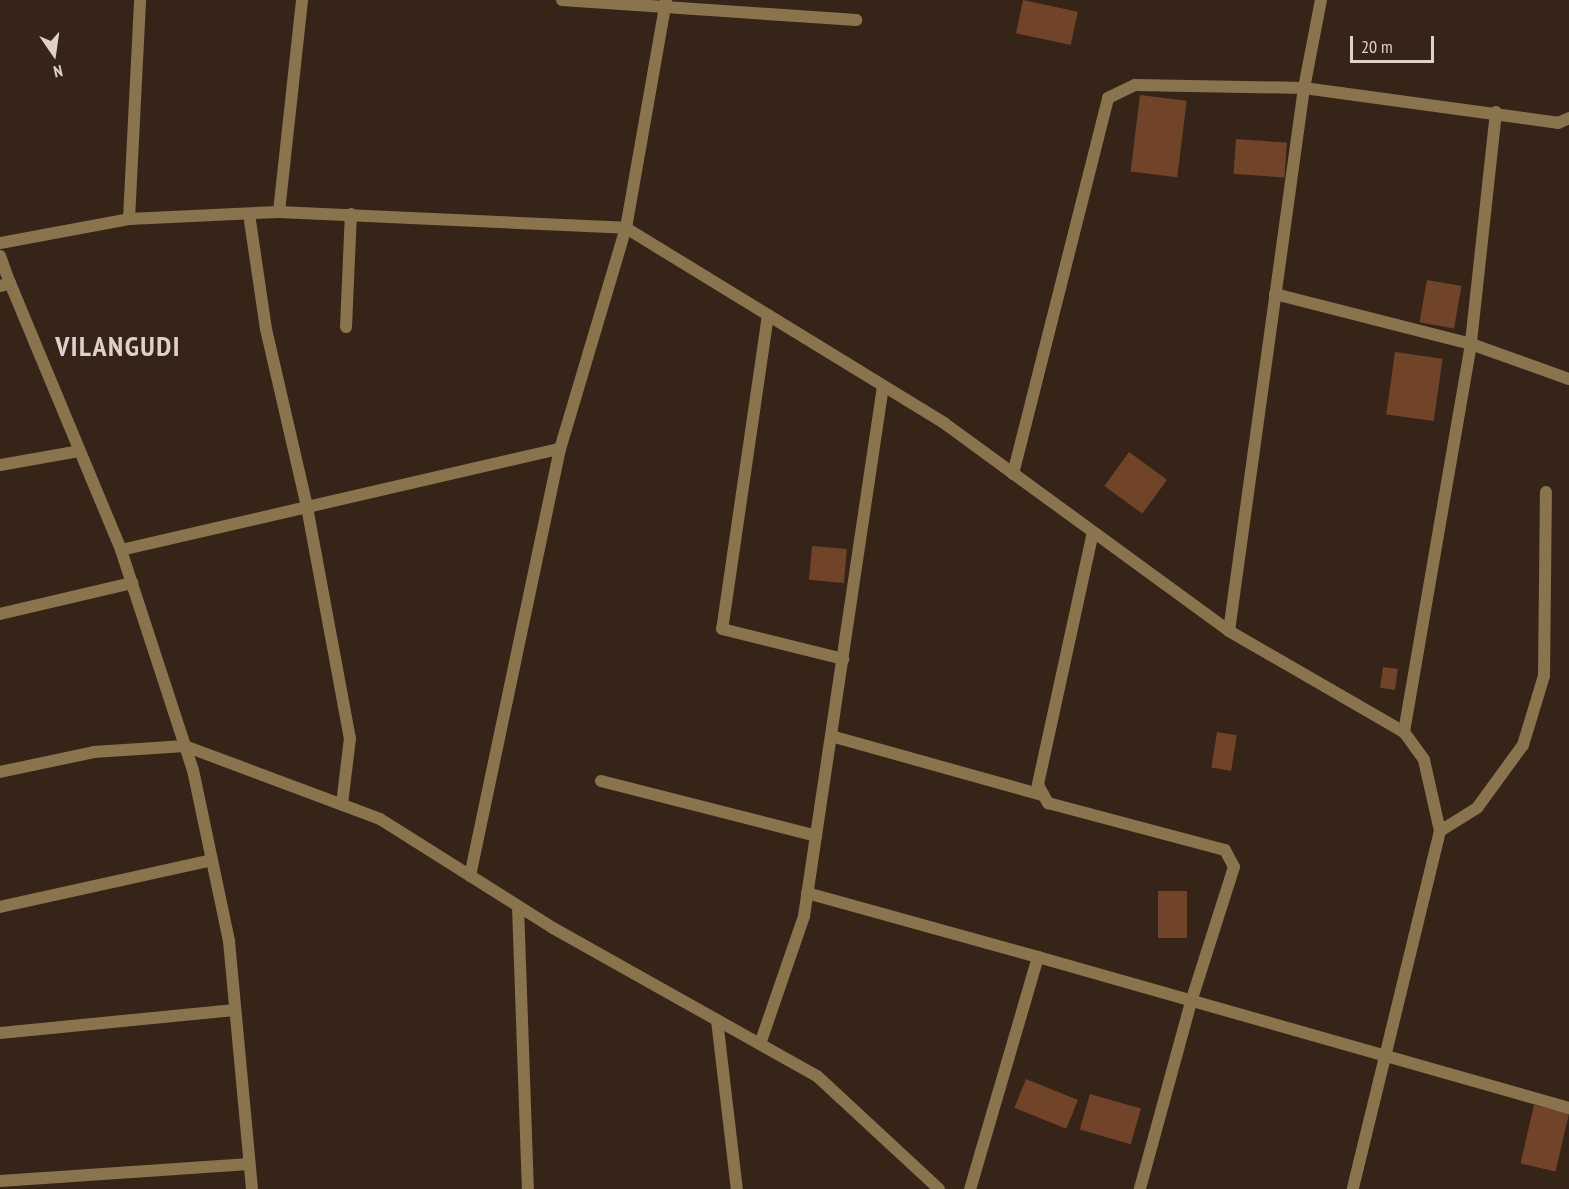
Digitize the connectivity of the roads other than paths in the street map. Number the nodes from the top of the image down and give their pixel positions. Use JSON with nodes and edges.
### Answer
{"nodes":[{"id":1,"x":140,"y":0,"type":"edge"},
{"id":2,"x":302,"y":0,"type":"edge"},
{"id":3,"x":562,"y":0,"type":"edge"},
{"id":4,"x":1321,"y":0,"type":"edge"},
{"id":5,"x":665,"y":3,"type":"edge"},
{"id":6,"x":856,"y":20,"type":"dead end"},
{"id":7,"x":1304,"y":88,"type":"junction"},
{"id":8,"x":1496,"y":112,"type":"junction"},
{"id":9,"x":1569,"y":118,"type":"edge"},
{"id":10,"x":279,"y":212,"type":"junction"},
{"id":11,"x":249,"y":214,"type":"junction"},
{"id":12,"x":351,"y":214,"type":"junction"},
{"id":13,"x":129,"y":219,"type":"junction"},
{"id":14,"x":626,"y":228,"type":"junction"},
{"id":15,"x":0,"y":243,"type":"edge"},
{"id":16,"x":0,"y":256,"type":"edge"},
{"id":17,"x":5,"y":285,"type":"edge"},
{"id":18,"x":1275,"y":294,"type":"junction"},
{"id":19,"x":768,"y":315,"type":"junction"},
{"id":20,"x":346,"y":327,"type":"dead end"},
{"id":21,"x":1471,"y":344,"type":"junction"},
{"id":22,"x":1569,"y":379,"type":"edge"},
{"id":23,"x":883,"y":386,"type":"junction"},
{"id":24,"x":560,"y":449,"type":"junction"},
{"id":25,"x":79,"y":451,"type":"junction"},
{"id":26,"x":0,"y":465,"type":"edge"},
{"id":27,"x":1013,"y":474,"type":"junction"},
{"id":28,"x":1546,"y":492,"type":"dead end"},
{"id":29,"x":307,"y":507,"type":"junction"},
{"id":30,"x":1093,"y":532,"type":"junction"},
{"id":31,"x":121,"y":550,"type":"junction"},
{"id":32,"x":132,"y":583,"type":"junction"},
{"id":33,"x":0,"y":614,"type":"edge"},
{"id":34,"x":1229,"y":631,"type":"junction"},
{"id":35,"x":843,"y":659,"type":"junction"},
{"id":36,"x":1404,"y":732,"type":"junction"},
{"id":37,"x":831,"y":736,"type":"junction"},
{"id":38,"x":185,"y":746,"type":"junction"},
{"id":39,"x":0,"y":772,"type":"edge"},
{"id":40,"x":601,"y":781,"type":"dead end"},
{"id":41,"x":1042,"y":795,"type":"junction"},
{"id":42,"x":342,"y":804,"type":"junction"},
{"id":43,"x":1440,"y":831,"type":"junction"},
{"id":44,"x":816,"y":836,"type":"junction"},
{"id":45,"x":212,"y":860,"type":"junction"},
{"id":46,"x":471,"y":876,"type":"junction"},
{"id":47,"x":807,"y":893,"type":"junction"},
{"id":48,"x":518,"y":906,"type":"junction"},
{"id":49,"x":0,"y":908,"type":"edge"},
{"id":50,"x":1038,"y":957,"type":"junction"},
{"id":51,"x":1191,"y":1002,"type":"junction"},
{"id":52,"x":235,"y":1010,"type":"junction"},
{"id":53,"x":717,"y":1020,"type":"junction"},
{"id":54,"x":0,"y":1033,"type":"edge"},
{"id":55,"x":760,"y":1044,"type":"junction"},
{"id":56,"x":1386,"y":1058,"type":"junction"},
{"id":57,"x":1569,"y":1108,"type":"edge"},
{"id":58,"x":249,"y":1164,"type":"junction"},
{"id":59,"x":0,"y":1181,"type":"edge"},
{"id":60,"x":252,"y":1189,"type":"edge"},
{"id":61,"x":528,"y":1189,"type":"edge"},
{"id":62,"x":737,"y":1189,"type":"edge"},
{"id":63,"x":939,"y":1189,"type":"edge"},
{"id":64,"x":970,"y":1189,"type":"edge"},
{"id":65,"x":1140,"y":1189,"type":"edge"},
{"id":66,"x":1353,"y":1189,"type":"edge"}],
"edges":[{"from":1,"to":13,"type":"street"},
{"from":2,"to":10,"type":"street"},
{"from":3,"to":5,"type":"street"},
{"from":4,"to":7,"type":"street"},
{"from":5,"to":6,"type":"street"},
{"from":5,"to":14,"type":"street"},
{"from":7,"to":8,"type":"street"},
{"from":7,"to":18,"type":"street"},
{"from":7,"to":27,"type":"street"},
{"from":8,"to":9,"type":"street"},
{"from":8,"to":21,"type":"street"},
{"from":10,"to":11,"type":"street"},
{"from":10,"to":12,"type":"street"},
{"from":11,"to":13,"type":"street"},
{"from":11,"to":29,"type":"street"},
{"from":12,"to":14,"type":"street"},
{"from":12,"to":20,"type":"street"},
{"from":13,"to":15,"type":"street"},
{"from":14,"to":19,"type":"street"},
{"from":14,"to":24,"type":"street"},
{"from":16,"to":17,"type":"street"},
{"from":17,"to":25,"type":"street"},
{"from":18,"to":21,"type":"street"},
{"from":18,"to":34,"type":"street"},
{"from":19,"to":23,"type":"street"},
{"from":19,"to":35,"type":"street"},
{"from":21,"to":22,"type":"street"},
{"from":21,"to":36,"type":"street"},
{"from":23,"to":27,"type":"street"},
{"from":23,"to":35,"type":"street"},
{"from":24,"to":29,"type":"street"},
{"from":24,"to":46,"type":"street"},
{"from":25,"to":26,"type":"street"},
{"from":25,"to":31,"type":"street"},
{"from":27,"to":30,"type":"street"},
{"from":28,"to":43,"type":"street"},
{"from":29,"to":31,"type":"street"},
{"from":29,"to":42,"type":"street"},
{"from":30,"to":34,"type":"street"},
{"from":30,"to":41,"type":"street"},
{"from":31,"to":32,"type":"street"},
{"from":32,"to":33,"type":"street"},
{"from":32,"to":38,"type":"street"},
{"from":34,"to":36,"type":"street"},
{"from":35,"to":37,"type":"street"},
{"from":36,"to":43,"type":"street"},
{"from":37,"to":41,"type":"street"},
{"from":37,"to":44,"type":"street"},
{"from":38,"to":39,"type":"street"},
{"from":38,"to":42,"type":"street"},
{"from":38,"to":45,"type":"street"},
{"from":40,"to":44,"type":"street"},
{"from":41,"to":51,"type":"street"},
{"from":42,"to":46,"type":"street"},
{"from":43,"to":56,"type":"street"},
{"from":44,"to":47,"type":"street"},
{"from":45,"to":49,"type":"street"},
{"from":45,"to":52,"type":"street"},
{"from":46,"to":48,"type":"street"},
{"from":47,"to":50,"type":"street"},
{"from":47,"to":55,"type":"street"},
{"from":48,"to":53,"type":"street"},
{"from":48,"to":61,"type":"street"},
{"from":50,"to":51,"type":"street"},
{"from":50,"to":64,"type":"street"},
{"from":51,"to":56,"type":"street"},
{"from":51,"to":65,"type":"street"},
{"from":52,"to":54,"type":"street"},
{"from":52,"to":58,"type":"street"},
{"from":53,"to":55,"type":"street"},
{"from":53,"to":62,"type":"street"},
{"from":55,"to":63,"type":"street"},
{"from":56,"to":57,"type":"street"},
{"from":56,"to":66,"type":"street"},
{"from":58,"to":59,"type":"street"},
{"from":58,"to":60,"type":"street"}]}
